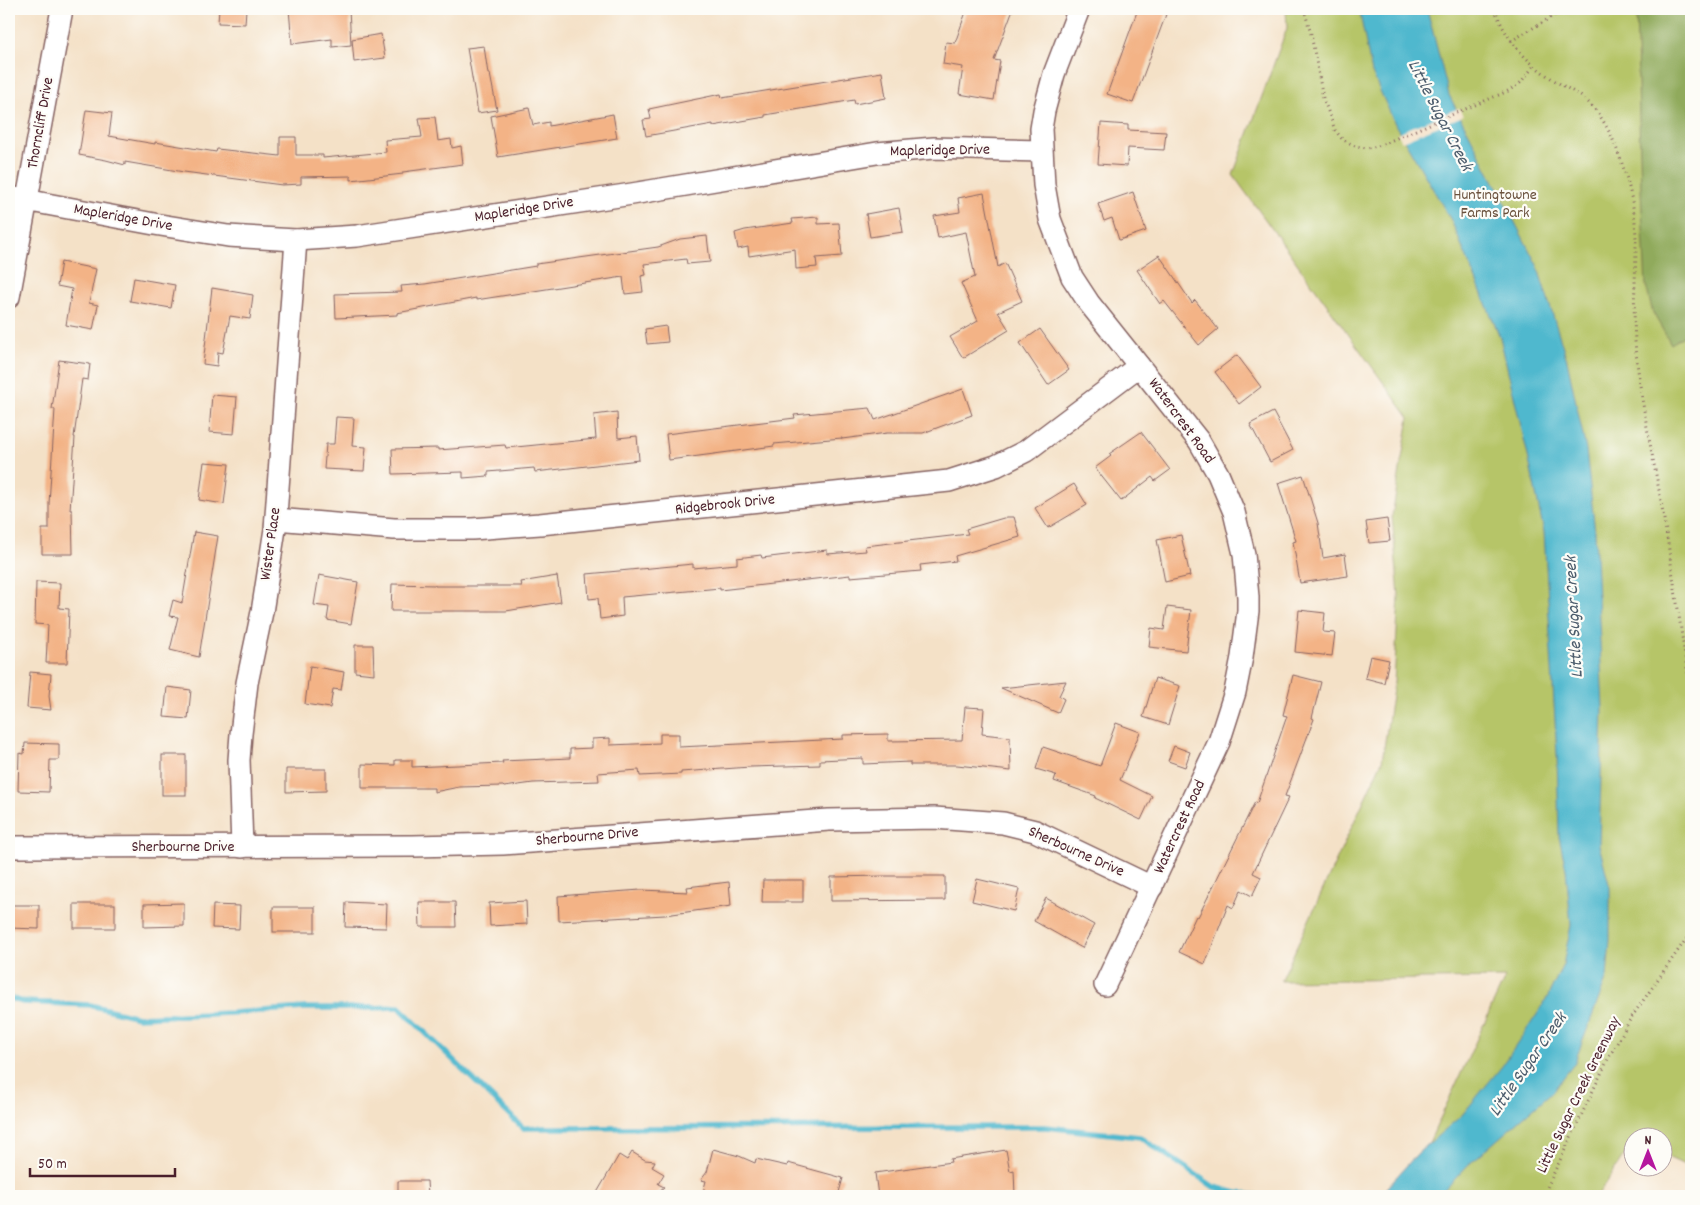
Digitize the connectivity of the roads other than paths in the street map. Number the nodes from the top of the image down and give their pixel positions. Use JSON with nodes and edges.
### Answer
{"nodes":[{"id":1,"x":62,"y":9,"type":"edge"},
{"id":2,"x":1080,"y":9,"type":"edge"},
{"id":3,"x":1041,"y":151,"type":"junction"},
{"id":4,"x":18,"y":198,"type":"edge"},
{"id":5,"x":296,"y":240,"type":"junction"},
{"id":6,"x":9,"y":297,"type":"edge"},
{"id":7,"x":1140,"y":366,"type":"junction"},
{"id":8,"x":276,"y":519,"type":"junction"},
{"id":9,"x":9,"y":847,"type":"edge"},
{"id":10,"x":242,"y":847,"type":"junction"},
{"id":11,"x":1152,"y":887,"type":"junction"},
{"id":12,"x":1105,"y":985,"type":"dead end"}],
"edges":[{"from":1,"to":4,"type":"street","name":"Thorncliff Drive"},
{"from":2,"to":3,"type":"street","name":"Watercrest Road"},
{"from":3,"to":5,"type":"street","name":"Mapleridge Drive"},
{"from":3,"to":7,"type":"street","name":"Watercrest Road"},
{"from":4,"to":5,"type":"street","name":"Mapleridge Drive"},
{"from":4,"to":6,"type":"street","name":"Thorncliff Drive"},
{"from":5,"to":8,"type":"street","name":"Wister Place"},
{"from":7,"to":8,"type":"street","name":"Ridgebrook Drive"},
{"from":7,"to":11,"type":"street","name":"Watercrest Road"},
{"from":8,"to":10,"type":"street","name":"Wister Place"},
{"from":9,"to":10,"type":"street","name":"Sherbourne Drive"},
{"from":10,"to":11,"type":"street","name":"Sherbourne Drive"},
{"from":11,"to":12,"type":"street","name":"Watercrest Road"}]}
